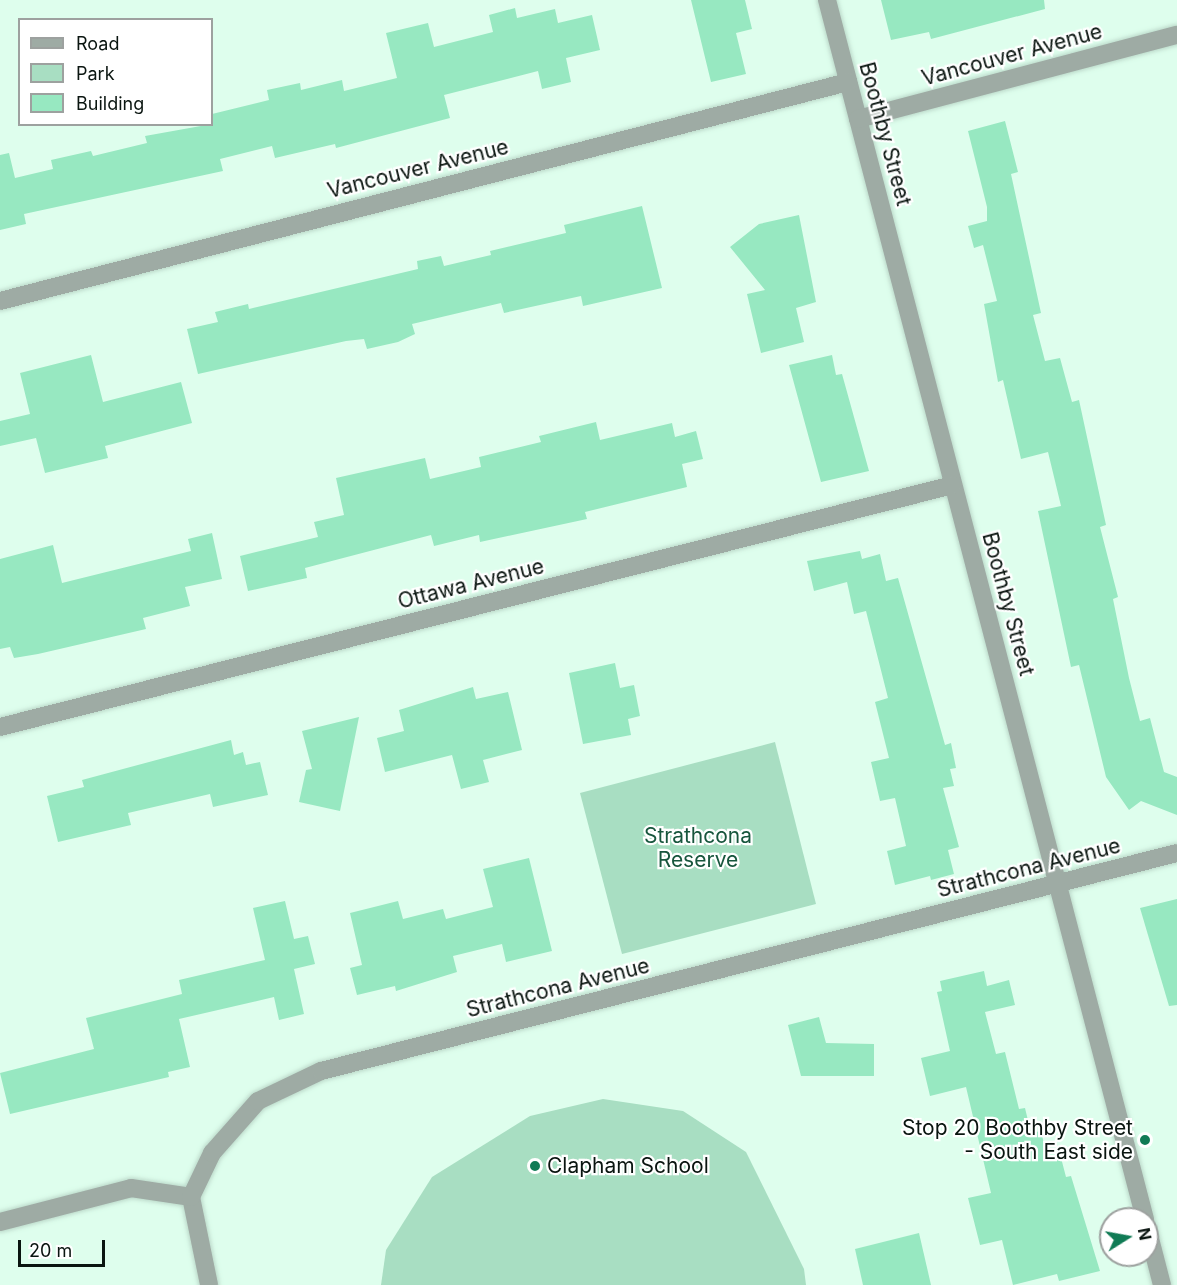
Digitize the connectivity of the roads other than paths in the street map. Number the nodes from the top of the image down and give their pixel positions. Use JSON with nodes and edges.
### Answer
{"nodes":[{"id":1,"x":827,"y":0,"type":"edge"},
{"id":2,"x":1177,"y":34,"type":"edge"},
{"id":3,"x":848,"y":82,"type":"junction"},
{"id":4,"x":858,"y":119,"type":"junction"},
{"id":5,"x":0,"y":301,"type":"edge"},
{"id":6,"x":953,"y":484,"type":"junction"},
{"id":7,"x":0,"y":727,"type":"edge"},
{"id":8,"x":1177,"y":853,"type":"edge"},
{"id":9,"x":1057,"y":885,"type":"junction"},
{"id":10,"x":190,"y":1197,"type":"junction"},
{"id":11,"x":1142,"y":1207,"type":"edge"},
{"id":12,"x":0,"y":1222,"type":"edge"},
{"id":13,"x":1157,"y":1267,"type":"edge"},
{"id":14,"x":209,"y":1285,"type":"edge"},
{"id":15,"x":1162,"y":1285,"type":"edge"}],
"edges":[{"from":1,"to":3,"type":"street","name":"Boothby Street"},
{"from":2,"to":4,"type":"street","name":"Vancouver Avenue"},
{"from":3,"to":4,"type":"street","name":"Boothby Street"},
{"from":3,"to":5,"type":"street","name":"Vancouver Avenue"},
{"from":4,"to":6,"type":"street","name":"Boothby Street"},
{"from":6,"to":7,"type":"street","name":"Ottawa Avenue"},
{"from":6,"to":9,"type":"street","name":"Boothby Street"},
{"from":8,"to":9,"type":"street","name":"Strathcona Avenue"},
{"from":9,"to":10,"type":"street","name":"Strathcona Avenue"},
{"from":9,"to":11,"type":"street","name":"Boothby Street"},
{"from":10,"to":12,"type":"street"},
{"from":10,"to":14,"type":"street"},
{"from":13,"to":15,"type":"street"}]}
